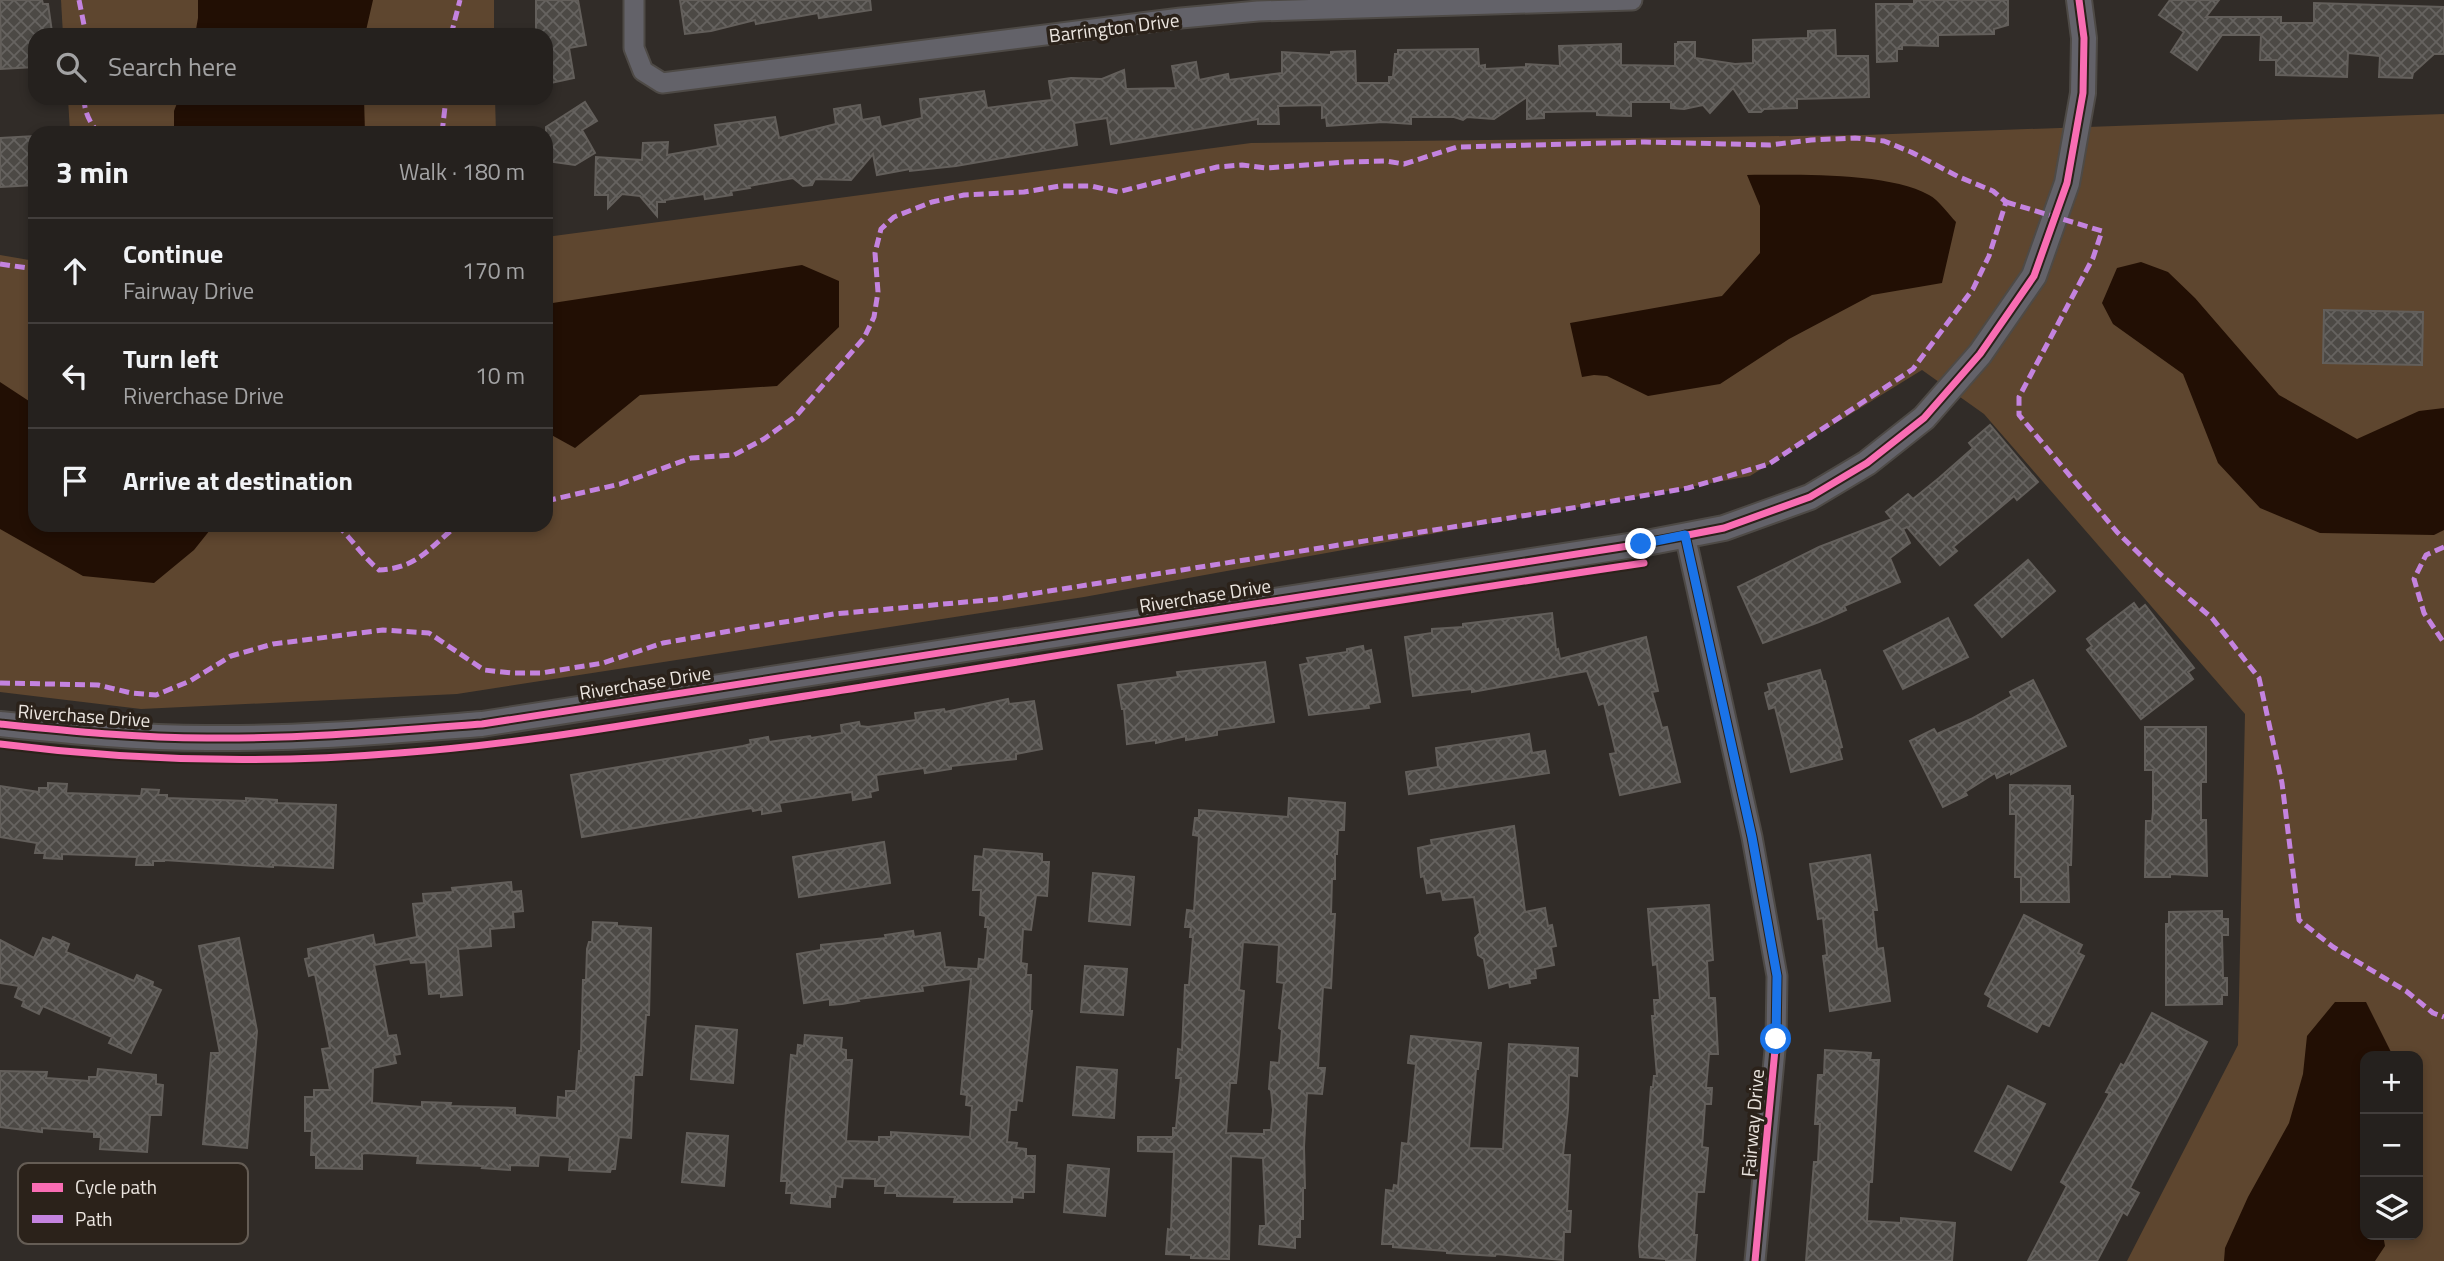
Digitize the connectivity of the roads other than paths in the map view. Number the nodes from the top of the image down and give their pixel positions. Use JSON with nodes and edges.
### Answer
{"nodes":[{"id":1,"x":634,"y":0,"type":"edge"},
{"id":2,"x":1632,"y":0,"type":"edge"},
{"id":3,"x":2079,"y":0,"type":"edge"},
{"id":4,"x":1685,"y":535,"type":"junction"},
{"id":5,"x":0,"y":724,"type":"edge"},
{"id":6,"x":1755,"y":1261,"type":"edge"}],
"edges":[{"from":1,"to":2,"type":"street","name":"Barrington Drive"},
{"from":3,"to":4,"type":"street","name":"Riverchase Drive"},
{"from":4,"to":5,"type":"street","name":"Riverchase Drive"},
{"from":4,"to":6,"type":"street","name":"Fairway Drive"}]}
